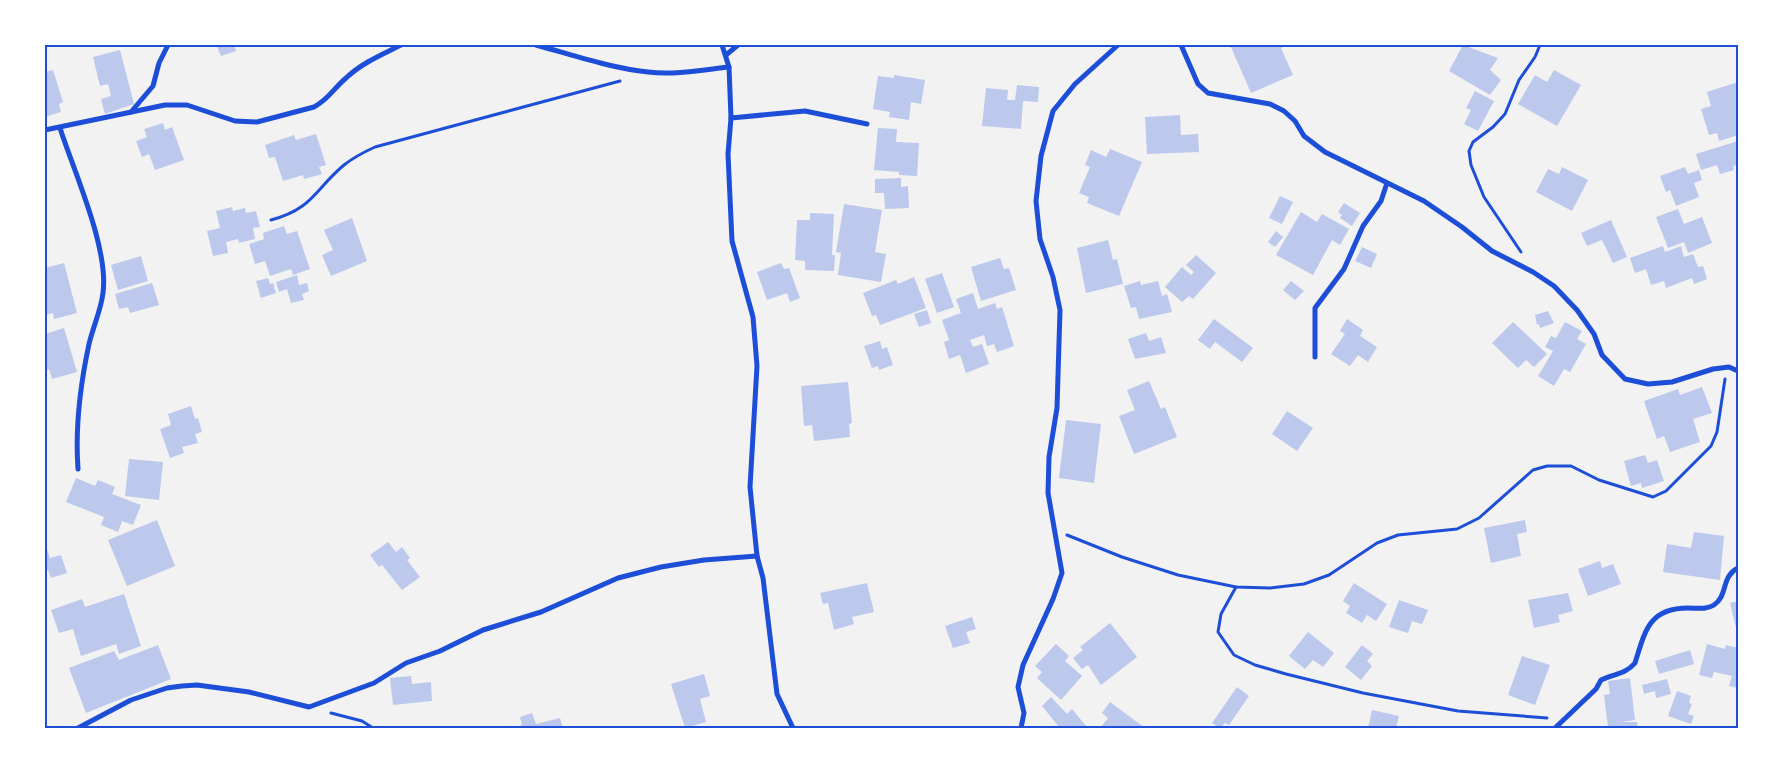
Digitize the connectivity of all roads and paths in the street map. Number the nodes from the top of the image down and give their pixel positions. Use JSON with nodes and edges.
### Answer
{"nodes":[{"id":1,"x":168,"y":45,"type":"edge"},
{"id":2,"x":400,"y":45,"type":"edge"},
{"id":3,"x":536,"y":45,"type":"edge"},
{"id":4,"x":722,"y":45,"type":"edge"},
{"id":5,"x":738,"y":45,"type":"edge"},
{"id":6,"x":1118,"y":45,"type":"edge"},
{"id":7,"x":1181,"y":45,"type":"edge"},
{"id":8,"x":1540,"y":45,"type":"edge"},
{"id":9,"x":726,"y":55,"type":"junction"},
{"id":10,"x":729,"y":67,"type":"junction"},
{"id":11,"x":623,"y":80,"type":"dead end"},
{"id":12,"x":131,"y":112,"type":"junction"},
{"id":13,"x":731,"y":118,"type":"junction"},
{"id":14,"x":867,"y":124,"type":"dead end"},
{"id":15,"x":60,"y":128,"type":"junction"},
{"id":16,"x":45,"y":130,"type":"edge"},
{"id":17,"x":1387,"y":183,"type":"junction"},
{"id":18,"x":271,"y":220,"type":"dead end"},
{"id":19,"x":1533,"y":272,"type":"junction"},
{"id":20,"x":1315,"y":357,"type":"dead end"},
{"id":21,"x":1729,"y":367,"type":"junction"},
{"id":22,"x":1738,"y":370,"type":"edge"},
{"id":23,"x":78,"y":469,"type":"dead end"},
{"id":24,"x":1053,"y":529,"type":"junction"},
{"id":25,"x":757,"y":556,"type":"junction"},
{"id":26,"x":1738,"y":568,"type":"edge"},
{"id":27,"x":1236,"y":587,"type":"junction"},
{"id":28,"x":308,"y":707,"type":"junction"},
{"id":29,"x":1565,"y":718,"type":"junction"},
{"id":30,"x":78,"y":728,"type":"edge"},
{"id":31,"x":373,"y":728,"type":"edge"},
{"id":32,"x":793,"y":728,"type":"edge"},
{"id":33,"x":1021,"y":728,"type":"edge"},
{"id":34,"x":1555,"y":728,"type":"edge"}],
"edges":[{"from":1,"to":12,"type":"street"},
{"from":2,"to":12,"type":"street"},
{"from":3,"to":10,"type":"street"},
{"from":4,"to":9,"type":"street"},
{"from":5,"to":9,"type":"street"},
{"from":6,"to":24,"type":"street"},
{"from":7,"to":17,"type":"street"},
{"from":8,"to":19,"type":"path"},
{"from":9,"to":10,"type":"street"},
{"from":10,"to":13,"type":"street"},
{"from":11,"to":18,"type":"path"},
{"from":12,"to":15,"type":"street"},
{"from":13,"to":14,"type":"street"},
{"from":13,"to":25,"type":"street"},
{"from":15,"to":16,"type":"street"},
{"from":15,"to":23,"type":"street"},
{"from":17,"to":19,"type":"street"},
{"from":17,"to":20,"type":"street"},
{"from":19,"to":21,"type":"street"},
{"from":21,"to":22,"type":"street"},
{"from":21,"to":27,"type":"path"},
{"from":24,"to":27,"type":"path"},
{"from":24,"to":33,"type":"street"},
{"from":25,"to":28,"type":"street"},
{"from":25,"to":32,"type":"street"},
{"from":26,"to":29,"type":"street"},
{"from":27,"to":29,"type":"path"},
{"from":28,"to":30,"type":"street"},
{"from":28,"to":31,"type":"path"},
{"from":29,"to":34,"type":"street"}]}
